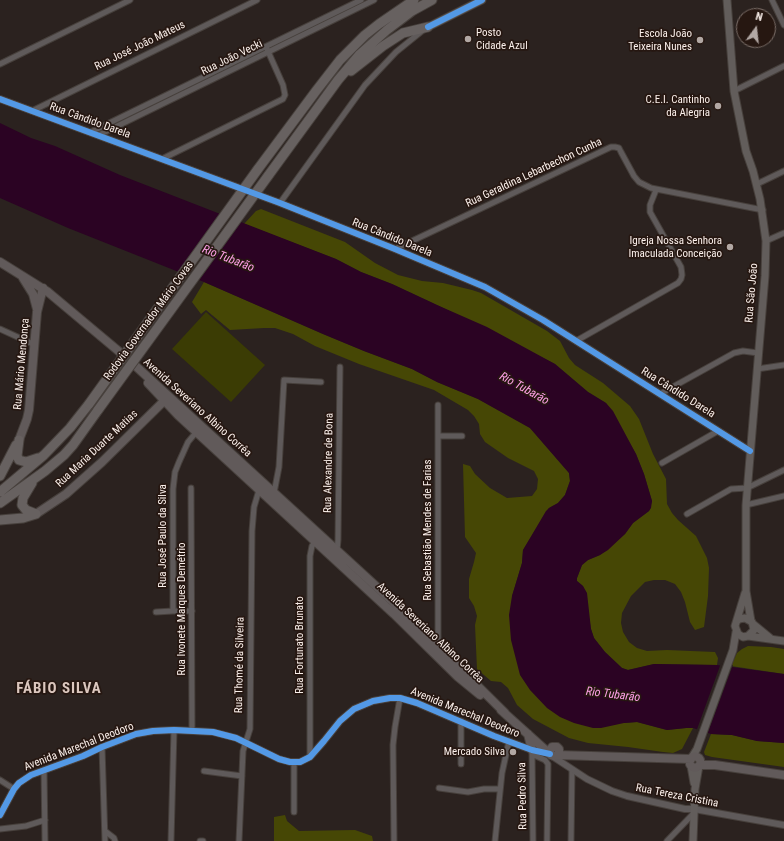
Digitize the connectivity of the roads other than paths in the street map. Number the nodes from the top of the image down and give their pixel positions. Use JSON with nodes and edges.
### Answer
{"nodes":[{"id":1,"x":130,"y":0,"type":"edge"},
{"id":2,"x":257,"y":0,"type":"edge"},
{"id":3,"x":374,"y":0,"type":"edge"},
{"id":4,"x":414,"y":0,"type":"edge"},
{"id":5,"x":432,"y":0,"type":"edge"},
{"id":6,"x":482,"y":0,"type":"edge"},
{"id":7,"x":727,"y":0,"type":"edge"},
{"id":8,"x":772,"y":0,"type":"edge"},
{"id":9,"x":362,"y":2,"type":"edge"},
{"id":10,"x":784,"y":25,"type":"edge"},
{"id":11,"x":428,"y":27,"type":"junction"},
{"id":12,"x":267,"y":49,"type":"junction"},
{"id":13,"x":0,"y":64,"type":"edge"},
{"id":14,"x":784,"y":66,"type":"edge"},
{"id":15,"x":226,"y":69,"type":"junction"},
{"id":16,"x":338,"y":80,"type":"junction"},
{"id":17,"x":734,"y":91,"type":"junction"},
{"id":18,"x":0,"y":99,"type":"edge"},
{"id":19,"x":32,"y":111,"type":"junction"},
{"id":20,"x":91,"y":132,"type":"junction"},
{"id":21,"x":99,"y":135,"type":"junction"},
{"id":22,"x":162,"y":159,"type":"junction"},
{"id":23,"x":784,"y":171,"type":"edge"},
{"id":24,"x":757,"y":184,"type":"junction"},
{"id":25,"x":656,"y":190,"type":"junction"},
{"id":26,"x":280,"y":203,"type":"junction"},
{"id":27,"x":763,"y":210,"type":"junction"},
{"id":28,"x":784,"y":233,"type":"edge"},
{"id":29,"x":766,"y":241,"type":"junction"},
{"id":30,"x":395,"y":250,"type":"junction"},
{"id":31,"x":0,"y":262,"type":"edge"},
{"id":32,"x":20,"y":273,"type":"junction"},
{"id":33,"x":43,"y":288,"type":"junction"},
{"id":34,"x":52,"y":295,"type":"junction"},
{"id":35,"x":37,"y":312,"type":"junction"},
{"id":36,"x":0,"y":329,"type":"edge"},
{"id":37,"x":576,"y":341,"type":"junction"},
{"id":38,"x":34,"y":345,"type":"junction"},
{"id":39,"x":758,"y":353,"type":"junction"},
{"id":40,"x":128,"y":359,"type":"junction"},
{"id":41,"x":784,"y":365,"type":"edge"},
{"id":42,"x":340,"y":367,"type":"dead end"},
{"id":43,"x":757,"y":369,"type":"junction"},
{"id":44,"x":321,"y":382,"type":"dead end"},
{"id":45,"x":157,"y":394,"type":"junction"},
{"id":46,"x":660,"y":394,"type":"junction"},
{"id":47,"x":166,"y":399,"type":"junction"},
{"id":48,"x":438,"y":405,"type":"dead end"},
{"id":49,"x":173,"y":410,"type":"junction"},
{"id":50,"x":152,"y":413,"type":"junction"},
{"id":51,"x":198,"y":429,"type":"junction"},
{"id":52,"x":718,"y":431,"type":"junction"},
{"id":53,"x":438,"y":436,"type":"junction"},
{"id":54,"x":462,"y":436,"type":"dead end"},
{"id":55,"x":19,"y":440,"type":"junction"},
{"id":56,"x":750,"y":451,"type":"junction"},
{"id":57,"x":44,"y":456,"type":"junction"},
{"id":58,"x":662,"y":463,"type":"dead end"},
{"id":59,"x":784,"y":470,"type":"edge"},
{"id":60,"x":0,"y":476,"type":"edge"},
{"id":61,"x":35,"y":478,"type":"junction"},
{"id":62,"x":191,"y":488,"type":"dead end"},
{"id":63,"x":747,"y":488,"type":"junction"},
{"id":64,"x":259,"y":490,"type":"junction"},
{"id":65,"x":0,"y":492,"type":"edge"},
{"id":66,"x":274,"y":493,"type":"junction"},
{"id":67,"x":784,"y":496,"type":"edge"},
{"id":68,"x":0,"y":503,"type":"edge"},
{"id":69,"x":746,"y":505,"type":"junction"},
{"id":70,"x":36,"y":514,"type":"junction"},
{"id":71,"x":687,"y":514,"type":"dead end"},
{"id":72,"x":0,"y":520,"type":"edge"},
{"id":73,"x":318,"y":539,"type":"junction"},
{"id":74,"x":334,"y":554,"type":"junction"},
{"id":75,"x":746,"y":591,"type":"junction"},
{"id":76,"x":192,"y":611,"type":"junction"},
{"id":77,"x":156,"y":612,"type":"dead end"},
{"id":78,"x":173,"y":612,"type":"junction"},
{"id":79,"x":737,"y":621,"type":"junction"},
{"id":80,"x":752,"y":622,"type":"junction"},
{"id":81,"x":736,"y":632,"type":"junction"},
{"id":82,"x":747,"y":636,"type":"junction"},
{"id":83,"x":772,"y":639,"type":"junction"},
{"id":84,"x":784,"y":641,"type":"edge"},
{"id":85,"x":436,"y":650,"type":"junction"},
{"id":86,"x":732,"y":653,"type":"junction"},
{"id":87,"x":400,"y":698,"type":"junction"},
{"id":88,"x":461,"y":721,"type":"junction"},
{"id":89,"x":174,"y":730,"type":"junction"},
{"id":90,"x":192,"y":730,"type":"junction"},
{"id":91,"x":528,"y":733,"type":"junction"},
{"id":92,"x":509,"y":741,"type":"junction"},
{"id":93,"x":246,"y":742,"type":"junction"},
{"id":94,"x":102,"y":747,"type":"junction"},
{"id":95,"x":532,"y":750,"type":"junction"},
{"id":96,"x":554,"y":753,"type":"junction"},
{"id":97,"x":310,"y":757,"type":"junction"},
{"id":98,"x":695,"y":762,"type":"junction"},
{"id":99,"x":294,"y":763,"type":"junction"},
{"id":100,"x":461,"y":764,"type":"dead end"},
{"id":101,"x":44,"y":770,"type":"junction"},
{"id":102,"x":572,"y":770,"type":"junction"},
{"id":103,"x":204,"y":771,"type":"dead end"},
{"id":104,"x":784,"y":775,"type":"edge"},
{"id":105,"x":242,"y":776,"type":"junction"},
{"id":106,"x":0,"y":780,"type":"edge"},
{"id":107,"x":439,"y":788,"type":"dead end"},
{"id":108,"x":14,"y":789,"type":"junction"},
{"id":109,"x":500,"y":790,"type":"junction"},
{"id":110,"x":694,"y":811,"type":"junction"},
{"id":111,"x":294,"y":812,"type":"dead end"},
{"id":112,"x":0,"y":815,"type":"edge"},
{"id":113,"x":45,"y":820,"type":"junction"},
{"id":114,"x":784,"y":826,"type":"edge"},
{"id":115,"x":0,"y":829,"type":"edge"},
{"id":116,"x":105,"y":831,"type":"junction"},
{"id":117,"x":45,"y":841,"type":"edge"},
{"id":118,"x":105,"y":841,"type":"edge"},
{"id":119,"x":115,"y":841,"type":"edge"},
{"id":120,"x":171,"y":841,"type":"edge"},
{"id":121,"x":239,"y":841,"type":"edge"},
{"id":122,"x":394,"y":841,"type":"edge"},
{"id":123,"x":495,"y":841,"type":"edge"},
{"id":124,"x":533,"y":841,"type":"edge"},
{"id":125,"x":547,"y":841,"type":"edge"},
{"id":126,"x":571,"y":841,"type":"edge"},
{"id":127,"x":667,"y":841,"type":"edge"},
{"id":128,"x":693,"y":841,"type":"edge"}],
"edges":[{"from":1,"to":13,"type":"street"},
{"from":2,"to":19,"type":"street","name":"Rua José João Mateus"},
{"from":3,"to":9,"type":"street","name":"Rua João Vecki"},
{"from":4,"to":57,"type":"highway","name":"Rodovia Governador Mário Covas","bridge":true},
{"from":5,"to":16,"type":"highway","name":"Rodovia Governador Mário Covas"},
{"from":6,"to":11,"type":"main road"},
{"from":7,"to":17,"type":"main road","name":"Rua São João"},
{"from":8,"to":10,"type":"street"},
{"from":9,"to":12,"type":"street","name":"Rua João Vecki"},
{"from":11,"to":16,"type":"highway"},
{"from":11,"to":26,"type":"street"},
{"from":12,"to":15,"type":"street","name":"Rua João Vecki"},
{"from":12,"to":22,"type":"street"},
{"from":14,"to":17,"type":"street"},
{"from":15,"to":20,"type":"street","name":"Rua João Vecki"},
{"from":15,"to":21,"type":"street","name":"Rua João Vecki"},
{"from":16,"to":61,"type":"highway","name":"Rodovia Governador Mário Covas","bridge":true},
{"from":17,"to":24,"type":"main road","name":"Rua São João"},
{"from":18,"to":19,"type":"street","name":"Rua Cândido Darela"},
{"from":19,"to":20,"type":"street","name":"Rua Cândido Darela"},
{"from":20,"to":21,"type":"street","name":"Rua Cândido Darela"},
{"from":21,"to":22,"type":"street","name":"Rua Cândido Darela"},
{"from":22,"to":26,"type":"street","name":"Rua Cândido Darela"},
{"from":23,"to":24,"type":"street"},
{"from":24,"to":27,"type":"main road","name":"Rua São João"},
{"from":25,"to":27,"type":"street","name":"Rua Geraldina Lebarbechon Cunha"},
{"from":25,"to":30,"type":"street","name":"Rua Geraldina Lebarbechon Cunha"},
{"from":25,"to":37,"type":"street"},
{"from":26,"to":30,"type":"street","name":"Rua Cândido Darela"},
{"from":27,"to":29,"type":"main road","name":"Rua São João"},
{"from":28,"to":29,"type":"street"},
{"from":29,"to":39,"type":"main road","name":"Rua São João"},
{"from":30,"to":37,"type":"street","name":"Rua Cândido Darela"},
{"from":31,"to":32,"type":"main road"},
{"from":32,"to":33,"type":"main road"},
{"from":32,"to":35,"type":"main road"},
{"from":33,"to":34,"type":"main road"},
{"from":33,"to":35,"type":"main road","name":"Rua Mário Mendonça"},
{"from":34,"to":35,"type":"main road","name":"Rua Mário Mendonça"},
{"from":34,"to":40,"type":"main road"},
{"from":35,"to":38,"type":"main road","name":"Rua Mário Mendonça"},
{"from":36,"to":38,"type":"street"},
{"from":37,"to":46,"type":"street","name":"Rua Cândido Darela"},
{"from":38,"to":55,"type":"main road","name":"Rua Mário Mendonça"},
{"from":39,"to":43,"type":"main road","name":"Rua São João"},
{"from":39,"to":46,"type":"street"},
{"from":40,"to":45,"type":"main road","name":"Avenida Severiano Albino Corrêa"},
{"from":40,"to":47,"type":"main road","name":"Avenida Severiano Albino Corrêa"},
{"from":41,"to":43,"type":"street"},
{"from":42,"to":74,"type":"street","name":"Rua Alexandre de Bona"},
{"from":43,"to":56,"type":"main road","name":"Rua São João"},
{"from":44,"to":66,"type":"street"},
{"from":45,"to":47,"type":"main road","name":"Avenida Severiano Albino Corrêa"},
{"from":45,"to":50,"type":"main road"},
{"from":46,"to":52,"type":"street","name":"Rua Cândido Darela"},
{"from":47,"to":49,"type":"main road","name":"Avenida Severiano Albino Corrêa"},
{"from":47,"to":50,"type":"main road","name":"Rua Maria Duarte Matias"},
{"from":47,"to":51,"type":"main road","name":"Avenida Severiano Albino Corrêa"},
{"from":48,"to":53,"type":"street","name":"Rua Sebastião Mendes de Farias"},
{"from":49,"to":50,"type":"main road"},
{"from":49,"to":51,"type":"main road","name":"Avenida Severiano Albino Corrêa"},
{"from":50,"to":70,"type":"main road","name":"Rua Maria Duarte Matias"},
{"from":51,"to":64,"type":"main road","name":"Avenida Severiano Albino Corrêa"},
{"from":51,"to":66,"type":"main road","name":"Avenida Severiano Albino Corrêa"},
{"from":51,"to":78,"type":"street","name":"Rua José Paulo da Silva"},
{"from":52,"to":56,"type":"street","name":"Rua Cândido Darela"},
{"from":52,"to":58,"type":"street"},
{"from":53,"to":54,"type":"street"},
{"from":53,"to":85,"type":"street","name":"Rua Sebastião Mendes de Farias"},
{"from":55,"to":57,"type":"highway"},
{"from":55,"to":60,"type":"highway"},
{"from":56,"to":63,"type":"main road","name":"Rua São João"},
{"from":57,"to":65,"type":"highway","name":"Rodovia Governador Mário Covas"},
{"from":59,"to":63,"type":"street"},
{"from":61,"to":68,"type":"highway","name":"Rodovia Governador Mário Covas"},
{"from":61,"to":70,"type":"highway"},
{"from":62,"to":76,"type":"street","name":"Rua Ivonete Marques Demétrio"},
{"from":63,"to":69,"type":"main road","name":"Rua São João"},
{"from":63,"to":71,"type":"street"},
{"from":64,"to":66,"type":"main road"},
{"from":64,"to":73,"type":"main road","name":"Avenida Severiano Albino Corrêa"},
{"from":64,"to":93,"type":"street","name":"Rua Thomé da Silveira"},
{"from":66,"to":73,"type":"main road","name":"Avenida Severiano Albino Corrêa"},
{"from":67,"to":69,"type":"street"},
{"from":69,"to":75,"type":"main road","name":"Rua São João"},
{"from":70,"to":72,"type":"highway"},
{"from":73,"to":74,"type":"main road","name":"Avenida Severiano Albino Corrêa"},
{"from":73,"to":97,"type":"street","name":"Rua Fortunato Brunato"},
{"from":74,"to":85,"type":"main road","name":"Avenida Severiano Albino Corrêa"},
{"from":75,"to":79,"type":"main road","name":"Rua São João"},
{"from":75,"to":80,"type":"main road","name":"Rua São João"},
{"from":76,"to":78,"type":"street"},
{"from":76,"to":90,"type":"street","name":"Rua Ivonete Marques Demétrio"},
{"from":77,"to":78,"type":"street"},
{"from":79,"to":80,"type":"main road"},
{"from":79,"to":81,"type":"main road"},
{"from":80,"to":82,"type":"main road"},
{"from":80,"to":83,"type":"main road"},
{"from":81,"to":82,"type":"main road"},
{"from":81,"to":86,"type":"main road"},
{"from":82,"to":83,"type":"main road"},
{"from":82,"to":86,"type":"main road"},
{"from":83,"to":84,"type":"main road"},
{"from":85,"to":91,"type":"main road","name":"Avenida Severiano Albino Corrêa"},
{"from":86,"to":98,"type":"main road"},
{"from":87,"to":88,"type":"street","name":"Avenida Marechal Deodoro"},
{"from":87,"to":97,"type":"street","name":"Avenida Marechal Deodoro"},
{"from":87,"to":122,"type":"street"},
{"from":88,"to":92,"type":"street","name":"Avenida Marechal Deodoro"},
{"from":88,"to":100,"type":"street"},
{"from":89,"to":90,"type":"street","name":"Avenida Marechal Deodoro"},
{"from":89,"to":94,"type":"street","name":"Avenida Marechal Deodoro"},
{"from":89,"to":120,"type":"street"},
{"from":90,"to":93,"type":"street","name":"Avenida Marechal Deodoro"},
{"from":91,"to":95,"type":"main road"},
{"from":91,"to":96,"type":"main road","name":"Avenida Severiano Albino Corrêa"},
{"from":92,"to":95,"type":"street","name":"Avenida Marechal Deodoro"},
{"from":92,"to":109,"type":"street"},
{"from":93,"to":99,"type":"street","name":"Avenida Marechal Deodoro"},
{"from":93,"to":105,"type":"street","name":"Rua Thomé da Silveira"},
{"from":94,"to":101,"type":"street","name":"Avenida Marechal Deodoro"},
{"from":94,"to":116,"type":"street"},
{"from":95,"to":96,"type":"street","name":"Avenida Marechal Deodoro"},
{"from":95,"to":124,"type":"street","name":"Rua Pedro Silva"},
{"from":95,"to":125,"type":"street"},
{"from":96,"to":98,"type":"main road","name":"Avenida Marechal Deodoro"},
{"from":96,"to":102,"type":"street","name":"Rua Tereza Cristina"},
{"from":97,"to":99,"type":"street","name":"Avenida Marechal Deodoro"},
{"from":98,"to":104,"type":"main road","name":"Avenida Marechal Deodoro"},
{"from":98,"to":110,"type":"main road"},
{"from":99,"to":111,"type":"street"},
{"from":101,"to":108,"type":"street","name":"Avenida Marechal Deodoro"},
{"from":101,"to":113,"type":"street"},
{"from":102,"to":110,"type":"street","name":"Rua Tereza Cristina"},
{"from":102,"to":126,"type":"street"},
{"from":103,"to":105,"type":"street"},
{"from":105,"to":121,"type":"street","name":"Rua Thomé da Silveira"},
{"from":106,"to":108,"type":"street"},
{"from":107,"to":109,"type":"street"},
{"from":108,"to":112,"type":"street","name":"Avenida Marechal Deodoro"},
{"from":109,"to":123,"type":"street"},
{"from":110,"to":114,"type":"street","name":"Rua Tereza Cristina"},
{"from":110,"to":127,"type":"street"},
{"from":110,"to":128,"type":"main road"},
{"from":113,"to":115,"type":"street"},
{"from":113,"to":117,"type":"street"},
{"from":116,"to":118,"type":"street"},
{"from":116,"to":119,"type":"street"}]}
